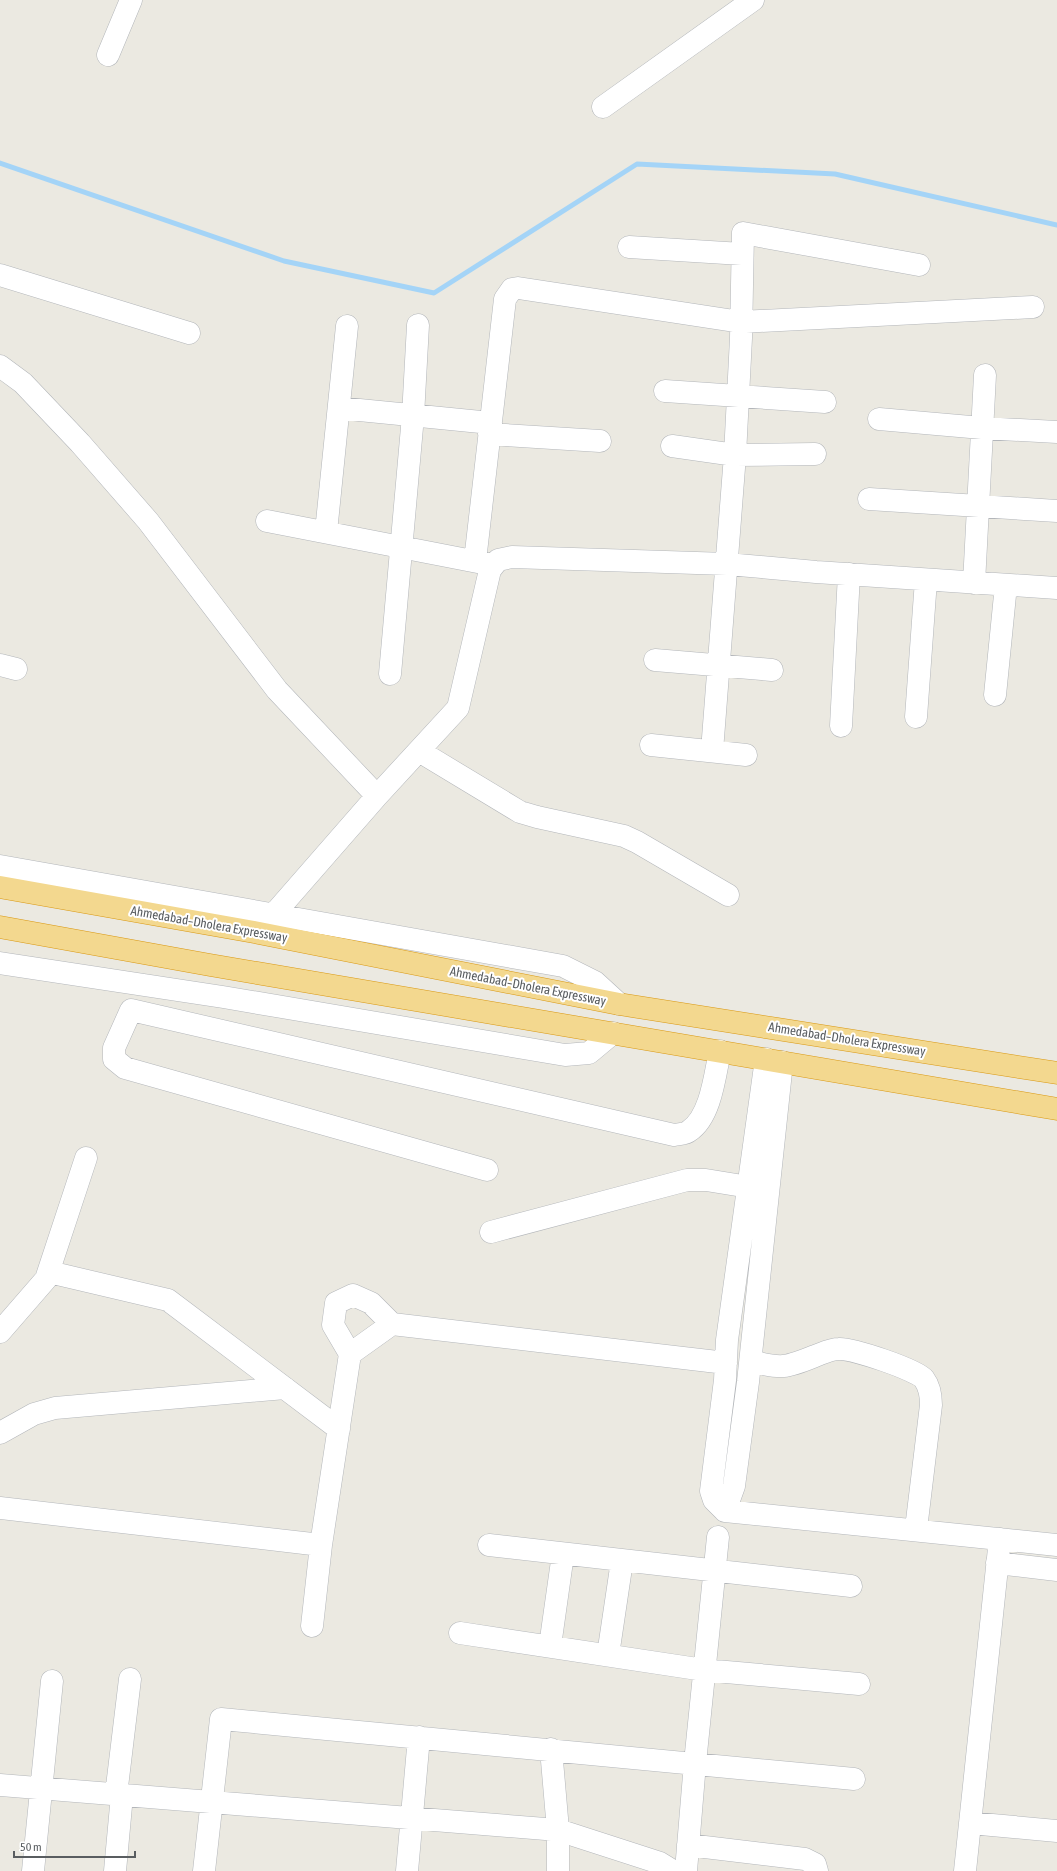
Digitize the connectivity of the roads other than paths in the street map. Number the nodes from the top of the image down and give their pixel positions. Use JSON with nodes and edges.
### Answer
{"nodes":[{"id":1,"x":131,"y":0,"type":"edge"},
{"id":2,"x":753,"y":0,"type":"edge"},
{"id":3,"x":108,"y":55,"type":"dead end"},
{"id":4,"x":604,"y":107,"type":"dead end"},
{"id":5,"x":629,"y":247,"type":"dead end"},
{"id":6,"x":742,"y":254,"type":"junction"},
{"id":7,"x":919,"y":264,"type":"dead end"},
{"id":8,"x":0,"y":275,"type":"edge"},
{"id":9,"x":1033,"y":308,"type":"dead end"},
{"id":10,"x":742,"y":322,"type":"junction"},
{"id":11,"x":418,"y":325,"type":"dead end"},
{"id":12,"x":347,"y":326,"type":"dead end"},
{"id":13,"x":189,"y":333,"type":"dead end"},
{"id":14,"x":0,"y":366,"type":"edge"},
{"id":15,"x":985,"y":375,"type":"dead end"},
{"id":16,"x":665,"y":390,"type":"dead end"},
{"id":17,"x":737,"y":397,"type":"junction"},
{"id":18,"x":825,"y":402,"type":"dead end"},
{"id":19,"x":339,"y":408,"type":"junction"},
{"id":20,"x":413,"y":416,"type":"junction"},
{"id":21,"x":879,"y":419,"type":"dead end"},
{"id":22,"x":982,"y":428,"type":"junction"},
{"id":23,"x":490,"y":429,"type":"junction"},
{"id":24,"x":1057,"y":432,"type":"edge"},
{"id":25,"x":600,"y":441,"type":"dead end"},
{"id":26,"x":672,"y":446,"type":"dead end"},
{"id":27,"x":815,"y":454,"type":"dead end"},
{"id":28,"x":735,"y":455,"type":"junction"},
{"id":29,"x":869,"y":499,"type":"dead end"},
{"id":30,"x":978,"y":507,"type":"junction"},
{"id":31,"x":1057,"y":511,"type":"edge"},
{"id":32,"x":268,"y":521,"type":"dead end"},
{"id":33,"x":326,"y":532,"type":"junction"},
{"id":34,"x":401,"y":547,"type":"junction"},
{"id":35,"x":484,"y":563,"type":"junction"},
{"id":36,"x":726,"y":564,"type":"junction"},
{"id":37,"x":849,"y":574,"type":"junction"},
{"id":38,"x":926,"y":580,"type":"junction"},
{"id":39,"x":974,"y":583,"type":"junction"},
{"id":40,"x":1006,"y":585,"type":"junction"},
{"id":41,"x":1057,"y":588,"type":"edge"},
{"id":42,"x":655,"y":660,"type":"dead end"},
{"id":43,"x":718,"y":665,"type":"junction"},
{"id":44,"x":772,"y":670,"type":"dead end"},
{"id":45,"x":390,"y":674,"type":"dead end"},
{"id":46,"x":995,"y":695,"type":"dead end"},
{"id":47,"x":916,"y":717,"type":"dead end"},
{"id":48,"x":841,"y":726,"type":"dead end"},
{"id":49,"x":651,"y":745,"type":"dead end"},
{"id":50,"x":419,"y":751,"type":"junction"},
{"id":51,"x":712,"y":752,"type":"junction"},
{"id":52,"x":746,"y":755,"type":"dead end"},
{"id":53,"x":377,"y":796,"type":"junction"},
{"id":54,"x":0,"y":866,"type":"edge"},
{"id":55,"x":0,"y":887,"type":"edge"},
{"id":56,"x":728,"y":895,"type":"dead end"},
{"id":57,"x":274,"y":914,"type":"junction"},
{"id":58,"x":0,"y":927,"type":"edge"},
{"id":59,"x":0,"y":963,"type":"edge"},
{"id":60,"x":137,"y":984,"type":"junction"},
{"id":61,"x":619,"y":1004,"type":"junction"},
{"id":62,"x":131,"y":1010,"type":"junction"},
{"id":63,"x":613,"y":1033,"type":"junction"},
{"id":64,"x":720,"y":1051,"type":"junction"},
{"id":65,"x":774,"y":1060,"type":"junction"},
{"id":66,"x":1057,"y":1073,"type":"edge"},
{"id":67,"x":1057,"y":1108,"type":"edge"},
{"id":68,"x":86,"y":1158,"type":"dead end"},
{"id":69,"x":487,"y":1170,"type":"dead end"},
{"id":70,"x":749,"y":1187,"type":"junction"},
{"id":71,"x":491,"y":1232,"type":"dead end"},
{"id":72,"x":50,"y":1272,"type":"junction"},
{"id":73,"x":392,"y":1324,"type":"junction"},
{"id":74,"x":0,"y":1332,"type":"edge"},
{"id":75,"x":727,"y":1340,"type":"junction"},
{"id":76,"x":752,"y":1352,"type":"junction"},
{"id":77,"x":350,"y":1354,"type":"junction"},
{"id":78,"x":726,"y":1371,"type":"junction"},
{"id":79,"x":748,"y":1382,"type":"junction"},
{"id":80,"x":285,"y":1388,"type":"junction"},
{"id":81,"x":339,"y":1429,"type":"junction"},
{"id":82,"x":0,"y":1433,"type":"edge"},
{"id":83,"x":0,"y":1508,"type":"edge"},
{"id":84,"x":725,"y":1511,"type":"junction"},
{"id":85,"x":916,"y":1529,"type":"junction"},
{"id":86,"x":718,"y":1537,"type":"dead end"},
{"id":87,"x":1000,"y":1538,"type":"junction"},
{"id":88,"x":322,"y":1545,"type":"junction"},
{"id":89,"x":489,"y":1545,"type":"dead end"},
{"id":90,"x":1057,"y":1545,"type":"edge"},
{"id":91,"x":563,"y":1554,"type":"junction"},
{"id":92,"x":622,"y":1561,"type":"junction"},
{"id":93,"x":997,"y":1563,"type":"junction"},
{"id":94,"x":1057,"y":1570,"type":"edge"},
{"id":95,"x":714,"y":1572,"type":"junction"},
{"id":96,"x":851,"y":1586,"type":"dead end"},
{"id":97,"x":312,"y":1626,"type":"dead end"},
{"id":98,"x":460,"y":1633,"type":"dead end"},
{"id":99,"x":550,"y":1646,"type":"junction"},
{"id":100,"x":608,"y":1655,"type":"junction"},
{"id":101,"x":704,"y":1670,"type":"junction"},
{"id":102,"x":130,"y":1679,"type":"dead end"},
{"id":103,"x":52,"y":1681,"type":"dead end"},
{"id":104,"x":859,"y":1684,"type":"dead end"},
{"id":105,"x":419,"y":1737,"type":"junction"},
{"id":106,"x":551,"y":1749,"type":"junction"},
{"id":107,"x":694,"y":1763,"type":"junction"},
{"id":108,"x":854,"y":1779,"type":"dead end"},
{"id":109,"x":0,"y":1786,"type":"edge"},
{"id":110,"x":41,"y":1789,"type":"junction"},
{"id":111,"x":119,"y":1795,"type":"junction"},
{"id":112,"x":212,"y":1801,"type":"junction"},
{"id":113,"x":411,"y":1819,"type":"junction"},
{"id":114,"x":970,"y":1823,"type":"junction"},
{"id":115,"x":558,"y":1830,"type":"junction"},
{"id":116,"x":1057,"y":1831,"type":"edge"},
{"id":117,"x":688,"y":1845,"type":"junction"},
{"id":118,"x":33,"y":1871,"type":"edge"},
{"id":119,"x":115,"y":1871,"type":"edge"},
{"id":120,"x":204,"y":1871,"type":"edge"},
{"id":121,"x":407,"y":1871,"type":"edge"},
{"id":122,"x":558,"y":1871,"type":"edge"},
{"id":123,"x":673,"y":1871,"type":"edge"},
{"id":124,"x":686,"y":1871,"type":"edge"},
{"id":125,"x":816,"y":1871,"type":"edge"},
{"id":126,"x":965,"y":1871,"type":"edge"}],
"edges":[{"from":1,"to":3,"type":"street"},
{"from":2,"to":4,"type":"street"},
{"from":5,"to":6,"type":"street"},
{"from":6,"to":7,"type":"street"},
{"from":6,"to":10,"type":"street"},
{"from":8,"to":13,"type":"street"},
{"from":9,"to":10,"type":"street"},
{"from":10,"to":17,"type":"street"},
{"from":10,"to":23,"type":"street"},
{"from":11,"to":20,"type":"street"},
{"from":12,"to":19,"type":"street"},
{"from":14,"to":53,"type":"street"},
{"from":15,"to":22,"type":"street"},
{"from":16,"to":17,"type":"street"},
{"from":17,"to":18,"type":"street"},
{"from":17,"to":28,"type":"street"},
{"from":19,"to":20,"type":"street"},
{"from":19,"to":33,"type":"street"},
{"from":20,"to":23,"type":"street"},
{"from":20,"to":34,"type":"street"},
{"from":21,"to":22,"type":"street"},
{"from":22,"to":24,"type":"street"},
{"from":22,"to":30,"type":"street"},
{"from":23,"to":25,"type":"street"},
{"from":23,"to":35,"type":"street"},
{"from":26,"to":28,"type":"street"},
{"from":27,"to":28,"type":"street"},
{"from":28,"to":36,"type":"street"},
{"from":29,"to":30,"type":"street"},
{"from":30,"to":31,"type":"street"},
{"from":30,"to":39,"type":"street"},
{"from":32,"to":33,"type":"street"},
{"from":33,"to":34,"type":"street"},
{"from":34,"to":35,"type":"street"},
{"from":34,"to":45,"type":"street"},
{"from":35,"to":36,"type":"street"},
{"from":35,"to":50,"type":"street"},
{"from":36,"to":37,"type":"street"},
{"from":36,"to":43,"type":"street"},
{"from":37,"to":38,"type":"street"},
{"from":37,"to":48,"type":"street"},
{"from":38,"to":39,"type":"street"},
{"from":38,"to":47,"type":"street"},
{"from":39,"to":40,"type":"street"},
{"from":40,"to":41,"type":"street"},
{"from":40,"to":46,"type":"street"},
{"from":42,"to":43,"type":"street"},
{"from":43,"to":44,"type":"street"},
{"from":43,"to":51,"type":"street"},
{"from":49,"to":51,"type":"street"},
{"from":50,"to":53,"type":"street"},
{"from":50,"to":56,"type":"street"},
{"from":51,"to":52,"type":"street"},
{"from":53,"to":57,"type":"street"},
{"from":54,"to":57,"type":"street"},
{"from":55,"to":61,"type":"highway","name":"Ahmedabad–Dholera Expressway"},
{"from":57,"to":61,"type":"street"},
{"from":58,"to":63,"type":"highway"},
{"from":59,"to":60,"type":"street"},
{"from":60,"to":62,"type":"street"},
{"from":60,"to":63,"type":"street"},
{"from":61,"to":66,"type":"highway","name":"Ahmedabad–Dholera Expressway"},
{"from":62,"to":64,"type":"street"},
{"from":62,"to":69,"type":"street"},
{"from":63,"to":64,"type":"highway"},
{"from":64,"to":65,"type":"highway"},
{"from":65,"to":67,"type":"highway"},
{"from":65,"to":70,"type":"street"},
{"from":65,"to":76,"type":"street"},
{"from":68,"to":72,"type":"street"},
{"from":70,"to":71,"type":"street"},
{"from":70,"to":75,"type":"street"},
{"from":72,"to":74,"type":"street"},
{"from":72,"to":80,"type":"street"},
{"from":73,"to":77,"type":"street"},
{"from":73,"to":77,"type":"street"},
{"from":73,"to":78,"type":"street"},
{"from":75,"to":76,"type":"street"},
{"from":75,"to":78,"type":"street"},
{"from":76,"to":79,"type":"street"},
{"from":76,"to":85,"type":"street"},
{"from":77,"to":81,"type":"street"},
{"from":78,"to":79,"type":"street"},
{"from":78,"to":84,"type":"street"},
{"from":79,"to":84,"type":"street"},
{"from":80,"to":81,"type":"street"},
{"from":80,"to":82,"type":"street"},
{"from":81,"to":88,"type":"street"},
{"from":83,"to":88,"type":"street"},
{"from":84,"to":85,"type":"street"},
{"from":85,"to":87,"type":"street"},
{"from":86,"to":95,"type":"street"},
{"from":87,"to":90,"type":"street"},
{"from":87,"to":93,"type":"street"},
{"from":88,"to":97,"type":"street"},
{"from":89,"to":91,"type":"street"},
{"from":91,"to":92,"type":"street"},
{"from":91,"to":99,"type":"street"},
{"from":92,"to":95,"type":"street"},
{"from":92,"to":100,"type":"street"},
{"from":93,"to":94,"type":"street"},
{"from":93,"to":114,"type":"street"},
{"from":95,"to":96,"type":"street"},
{"from":95,"to":101,"type":"street"},
{"from":98,"to":99,"type":"street"},
{"from":99,"to":100,"type":"street"},
{"from":100,"to":101,"type":"street"},
{"from":101,"to":104,"type":"street"},
{"from":101,"to":107,"type":"street"},
{"from":102,"to":111,"type":"street"},
{"from":103,"to":110,"type":"street"},
{"from":105,"to":106,"type":"street"},
{"from":105,"to":112,"type":"street"},
{"from":105,"to":113,"type":"street"},
{"from":106,"to":107,"type":"street"},
{"from":106,"to":115,"type":"street"},
{"from":107,"to":108,"type":"street"},
{"from":107,"to":117,"type":"street"},
{"from":109,"to":110,"type":"street"},
{"from":110,"to":111,"type":"street"},
{"from":110,"to":118,"type":"street"},
{"from":111,"to":112,"type":"street"},
{"from":111,"to":119,"type":"street"},
{"from":112,"to":113,"type":"street"},
{"from":112,"to":120,"type":"street"},
{"from":113,"to":115,"type":"street"},
{"from":113,"to":121,"type":"street"},
{"from":114,"to":116,"type":"street"},
{"from":114,"to":126,"type":"street"},
{"from":115,"to":122,"type":"street"},
{"from":115,"to":123,"type":"street"},
{"from":117,"to":124,"type":"street"},
{"from":117,"to":125,"type":"street"}]}
